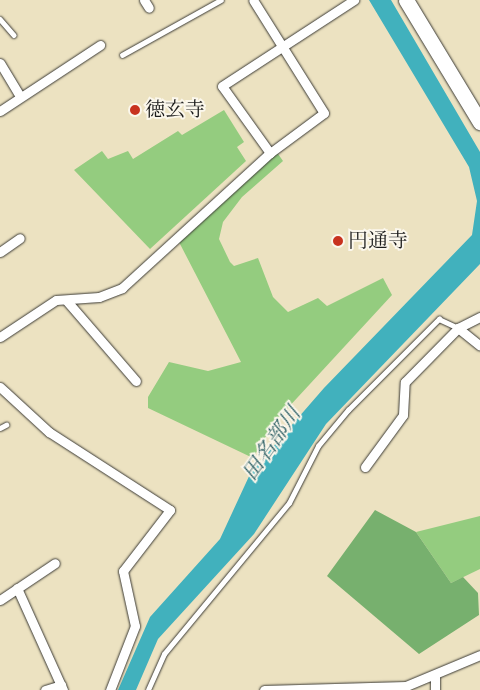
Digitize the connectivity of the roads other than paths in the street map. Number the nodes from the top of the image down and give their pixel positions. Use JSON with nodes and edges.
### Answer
{"nodes":[{"id":1,"x":221,"y":0,"type":"edge"},
{"id":2,"x":253,"y":0,"type":"edge"},
{"id":3,"x":354,"y":0,"type":"edge"},
{"id":4,"x":406,"y":0,"type":"edge"},
{"id":5,"x":0,"y":19,"type":"edge"},
{"id":6,"x":14,"y":35,"type":"dead end"},
{"id":7,"x":100,"y":45,"type":"dead end"},
{"id":8,"x":283,"y":46,"type":"junction"},
{"id":9,"x":122,"y":55,"type":"dead end"},
{"id":10,"x":0,"y":63,"type":"edge"},
{"id":11,"x":20,"y":96,"type":"junction"},
{"id":12,"x":0,"y":111,"type":"edge"},
{"id":13,"x":480,"y":122,"type":"edge"},
{"id":14,"x":270,"y":153,"type":"junction"},
{"id":15,"x":20,"y":238,"type":"dead end"},
{"id":16,"x":0,"y":252,"type":"edge"},
{"id":17,"x":66,"y":300,"type":"junction"},
{"id":18,"x":480,"y":317,"type":"edge"},
{"id":19,"x":458,"y":328,"type":"junction"},
{"id":20,"x":0,"y":337,"type":"edge"},
{"id":21,"x":480,"y":346,"type":"edge"},
{"id":22,"x":136,"y":381,"type":"dead end"},
{"id":23,"x":0,"y":387,"type":"edge"},
{"id":24,"x":6,"y":425,"type":"dead end"},
{"id":25,"x":0,"y":428,"type":"edge"},
{"id":26,"x":365,"y":467,"type":"dead end"},
{"id":27,"x":55,"y":563,"type":"dead end"},
{"id":28,"x":17,"y":588,"type":"junction"},
{"id":29,"x":0,"y":600,"type":"edge"},
{"id":30,"x":480,"y":655,"type":"edge"},
{"id":31,"x":435,"y":676,"type":"junction"},
{"id":32,"x":62,"y":688,"type":"edge"},
{"id":33,"x":45,"y":690,"type":"edge"},
{"id":34,"x":110,"y":690,"type":"edge"},
{"id":35,"x":148,"y":690,"type":"edge"},
{"id":36,"x":264,"y":690,"type":"edge"},
{"id":37,"x":435,"y":690,"type":"edge"}],
"edges":[{"from":1,"to":9,"type":"lane"},
{"from":2,"to":8,"type":"street"},
{"from":3,"to":8,"type":"street"},
{"from":4,"to":13,"type":"highway"},
{"from":5,"to":6,"type":"lane"},
{"from":7,"to":11,"type":"street"},
{"from":8,"to":14,"type":"street"},
{"from":8,"to":14,"type":"street"},
{"from":10,"to":11,"type":"street"},
{"from":11,"to":12,"type":"street"},
{"from":14,"to":17,"type":"street"},
{"from":15,"to":16,"type":"street"},
{"from":17,"to":20,"type":"street"},
{"from":17,"to":22,"type":"street"},
{"from":18,"to":19,"type":"street"},
{"from":19,"to":21,"type":"street"},
{"from":19,"to":26,"type":"street"},
{"from":19,"to":35,"type":"lane"},
{"from":23,"to":34,"type":"street"},
{"from":24,"to":25,"type":"lane"},
{"from":27,"to":28,"type":"street"},
{"from":28,"to":29,"type":"street"},
{"from":28,"to":32,"type":"street"},
{"from":30,"to":31,"type":"street"},
{"from":31,"to":36,"type":"street"},
{"from":31,"to":37,"type":"street"},
{"from":32,"to":33,"type":"street"}]}
